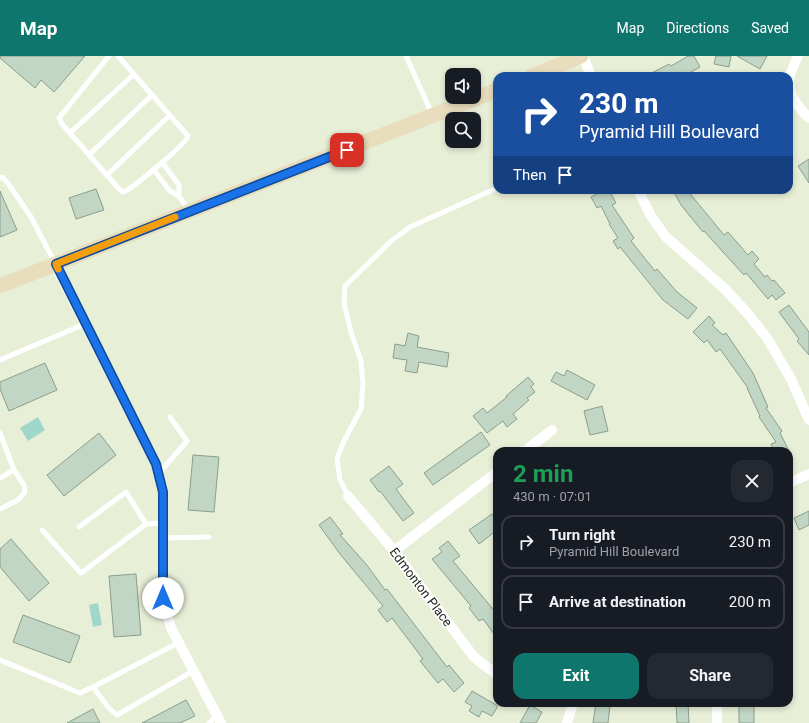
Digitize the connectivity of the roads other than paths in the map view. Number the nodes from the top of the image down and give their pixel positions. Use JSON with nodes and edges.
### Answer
{"nodes":[{"id":1,"x":109,"y":56,"type":"edge"},
{"id":2,"x":118,"y":56,"type":"edge"},
{"id":3,"x":406,"y":56,"type":"edge"},
{"id":4,"x":582,"y":56,"type":"edge"},
{"id":5,"x":798,"y":56,"type":"edge"},
{"id":6,"x":542,"y":72,"type":"edge"},
{"id":7,"x":589,"y":72,"type":"edge"},
{"id":8,"x":792,"y":72,"type":"edge"},
{"id":9,"x":134,"y":74,"type":"junction"},
{"id":10,"x":493,"y":92,"type":"edge"},
{"id":11,"x":152,"y":95,"type":"junction"},
{"id":12,"x":793,"y":100,"type":"edge"},
{"id":13,"x":170,"y":116,"type":"junction"},
{"id":14,"x":433,"y":116,"type":"junction"},
{"id":15,"x":809,"y":118,"type":"edge"},
{"id":16,"x":70,"y":133,"type":"junction"},
{"id":17,"x":88,"y":155,"type":"junction"},
{"id":18,"x":162,"y":162,"type":"junction"},
{"id":19,"x":154,"y":170,"type":"junction"},
{"id":20,"x":107,"y":175,"type":"junction"},
{"id":21,"x":1,"y":176,"type":"edge"},
{"id":22,"x":493,"y":190,"type":"edge"},
{"id":23,"x":640,"y":194,"type":"edge"},
{"id":24,"x":179,"y":196,"type":"junction"},
{"id":25,"x":189,"y":212,"type":"junction"},
{"id":26,"x":56,"y":264,"type":"junction"},
{"id":27,"x":0,"y":286,"type":"edge"},
{"id":28,"x":85,"y":324,"type":"junction"},
{"id":29,"x":0,"y":360,"type":"edge"},
{"id":30,"x":170,"y":417,"type":"dead end"},
{"id":31,"x":809,"y":420,"type":"edge"},
{"id":32,"x":552,"y":430,"type":"dead end"},
{"id":33,"x":0,"y":433,"type":"edge"},
{"id":34,"x":2,"y":444,"type":"edge"},
{"id":35,"x":529,"y":447,"type":"edge"},
{"id":36,"x":14,"y":470,"type":"junction"},
{"id":37,"x":158,"y":474,"type":"junction"},
{"id":38,"x":809,"y":474,"type":"edge"},
{"id":39,"x":493,"y":475,"type":"edge"},
{"id":40,"x":0,"y":478,"type":"edge"},
{"id":41,"x":793,"y":481,"type":"edge"},
{"id":42,"x":348,"y":496,"type":"joint"},
{"id":43,"x":0,"y":509,"type":"edge"},
{"id":44,"x":162,"y":523,"type":"junction"},
{"id":45,"x":146,"y":524,"type":"junction"},
{"id":46,"x":79,"y":528,"type":"dead end"},
{"id":47,"x":42,"y":530,"type":"dead end"},
{"id":48,"x":209,"y":537,"type":"dead end"},
{"id":49,"x":162,"y":538,"type":"junction"},
{"id":50,"x":394,"y":551,"type":"junction"},
{"id":51,"x":178,"y":643,"type":"junction"},
{"id":52,"x":0,"y":660,"type":"edge"},
{"id":53,"x":194,"y":672,"type":"junction"},
{"id":54,"x":493,"y":672,"type":"edge"},
{"id":55,"x":93,"y":687,"type":"junction"},
{"id":56,"x":572,"y":707,"type":"edge"},
{"id":57,"x":717,"y":707,"type":"edge"},
{"id":58,"x":219,"y":720,"type":"edge"},
{"id":59,"x":209,"y":723,"type":"edge"},
{"id":60,"x":567,"y":723,"type":"edge"},
{"id":61,"x":717,"y":723,"type":"edge"}],
"edges":[{"from":1,"to":16,"type":"lane"},
{"from":2,"to":9,"type":"lane"},
{"from":3,"to":14,"type":"lane"},
{"from":4,"to":6,"type":"main road"},
{"from":4,"to":7,"type":"street"},
{"from":5,"to":8,"type":"street"},
{"from":9,"to":11,"type":"lane"},
{"from":9,"to":16,"type":"lane"},
{"from":10,"to":14,"type":"main road"},
{"from":11,"to":13,"type":"lane"},
{"from":11,"to":17,"type":"lane"},
{"from":12,"to":15,"type":"street"},
{"from":13,"to":18,"type":"lane"},
{"from":13,"to":20,"type":"lane"},
{"from":14,"to":25,"type":"main road"},
{"from":16,"to":17,"type":"lane"},
{"from":17,"to":20,"type":"lane"},
{"from":18,"to":19,"type":"lane"},
{"from":18,"to":24,"type":"lane"},
{"from":19,"to":20,"type":"lane"},
{"from":19,"to":24,"type":"lane"},
{"from":21,"to":26,"type":"lane"},
{"from":22,"to":42,"type":"lane"},
{"from":23,"to":31,"type":"street"},
{"from":24,"to":25,"type":"lane"},
{"from":25,"to":26,"type":"main road"},
{"from":26,"to":27,"type":"main road"},
{"from":26,"to":28,"type":"street"},
{"from":28,"to":29,"type":"lane"},
{"from":28,"to":37,"type":"street"},
{"from":30,"to":37,"type":"lane"},
{"from":32,"to":35,"type":"street"},
{"from":33,"to":34,"type":"lane"},
{"from":34,"to":36,"type":"lane"},
{"from":36,"to":40,"type":"lane"},
{"from":36,"to":43,"type":"lane"},
{"from":37,"to":44,"type":"street"},
{"from":38,"to":41,"type":"street"},
{"from":39,"to":50,"type":"street"},
{"from":42,"to":50,"type":"street","name":"Edmonton Place"},
{"from":44,"to":45,"type":"lane"},
{"from":44,"to":49,"type":"street"},
{"from":45,"to":46,"type":"lane"},
{"from":45,"to":47,"type":"lane"},
{"from":48,"to":49,"type":"lane"},
{"from":49,"to":51,"type":"street"},
{"from":50,"to":54,"type":"street","name":"Edmonton Place"},
{"from":51,"to":53,"type":"street"},
{"from":51,"to":55,"type":"lane"},
{"from":52,"to":55,"type":"lane"},
{"from":53,"to":55,"type":"lane"},
{"from":53,"to":58,"type":"street"},
{"from":56,"to":60,"type":"street"},
{"from":57,"to":61,"type":"street"},
{"from":58,"to":59,"type":"lane"}]}
